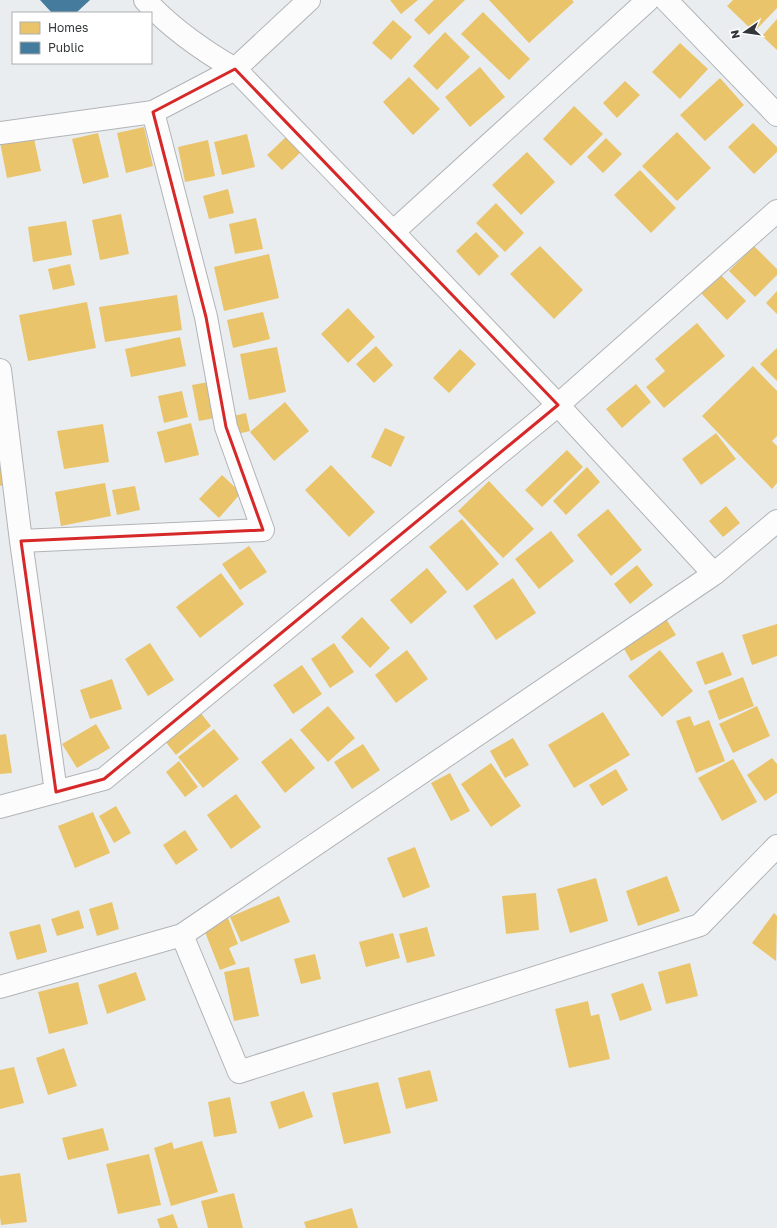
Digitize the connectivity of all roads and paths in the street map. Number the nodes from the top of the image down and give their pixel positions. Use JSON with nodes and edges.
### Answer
{"nodes":[{"id":1,"x":145,"y":0,"type":"edge"},
{"id":2,"x":309,"y":0,"type":"edge"},
{"id":3,"x":648,"y":0,"type":"edge"},
{"id":4,"x":666,"y":0,"type":"edge"},
{"id":5,"x":235,"y":69,"type":"junction"},
{"id":6,"x":153,"y":112,"type":"junction"},
{"id":7,"x":777,"y":115,"type":"edge"},
{"id":8,"x":1,"y":132,"type":"edge"},
{"id":9,"x":777,"y":211,"type":"edge"},
{"id":10,"x":393,"y":232,"type":"junction"},
{"id":11,"x":0,"y":370,"type":"edge"},
{"id":12,"x":558,"y":405,"type":"junction"},
{"id":13,"x":777,"y":521,"type":"edge"},
{"id":14,"x":21,"y":541,"type":"junction"},
{"id":15,"x":714,"y":574,"type":"junction"},
{"id":16,"x":56,"y":792,"type":"junction"},
{"id":17,"x":0,"y":807,"type":"edge"},
{"id":18,"x":777,"y":846,"type":"edge"},
{"id":19,"x":182,"y":935,"type":"junction"},
{"id":20,"x":0,"y":987,"type":"edge"}],
"edges":[{"from":1,"to":5,"type":"street"},
{"from":2,"to":5,"type":"street"},
{"from":3,"to":10,"type":"street"},
{"from":4,"to":7,"type":"street"},
{"from":5,"to":6,"type":"street"},
{"from":5,"to":10,"type":"street"},
{"from":6,"to":8,"type":"street"},
{"from":6,"to":14,"type":"street"},
{"from":9,"to":12,"type":"street"},
{"from":10,"to":12,"type":"street"},
{"from":11,"to":14,"type":"street"},
{"from":12,"to":15,"type":"street"},
{"from":12,"to":16,"type":"street"},
{"from":13,"to":15,"type":"street"},
{"from":14,"to":16,"type":"street"},
{"from":15,"to":19,"type":"street"},
{"from":16,"to":17,"type":"street"},
{"from":18,"to":19,"type":"street"},
{"from":19,"to":20,"type":"street"}]}
